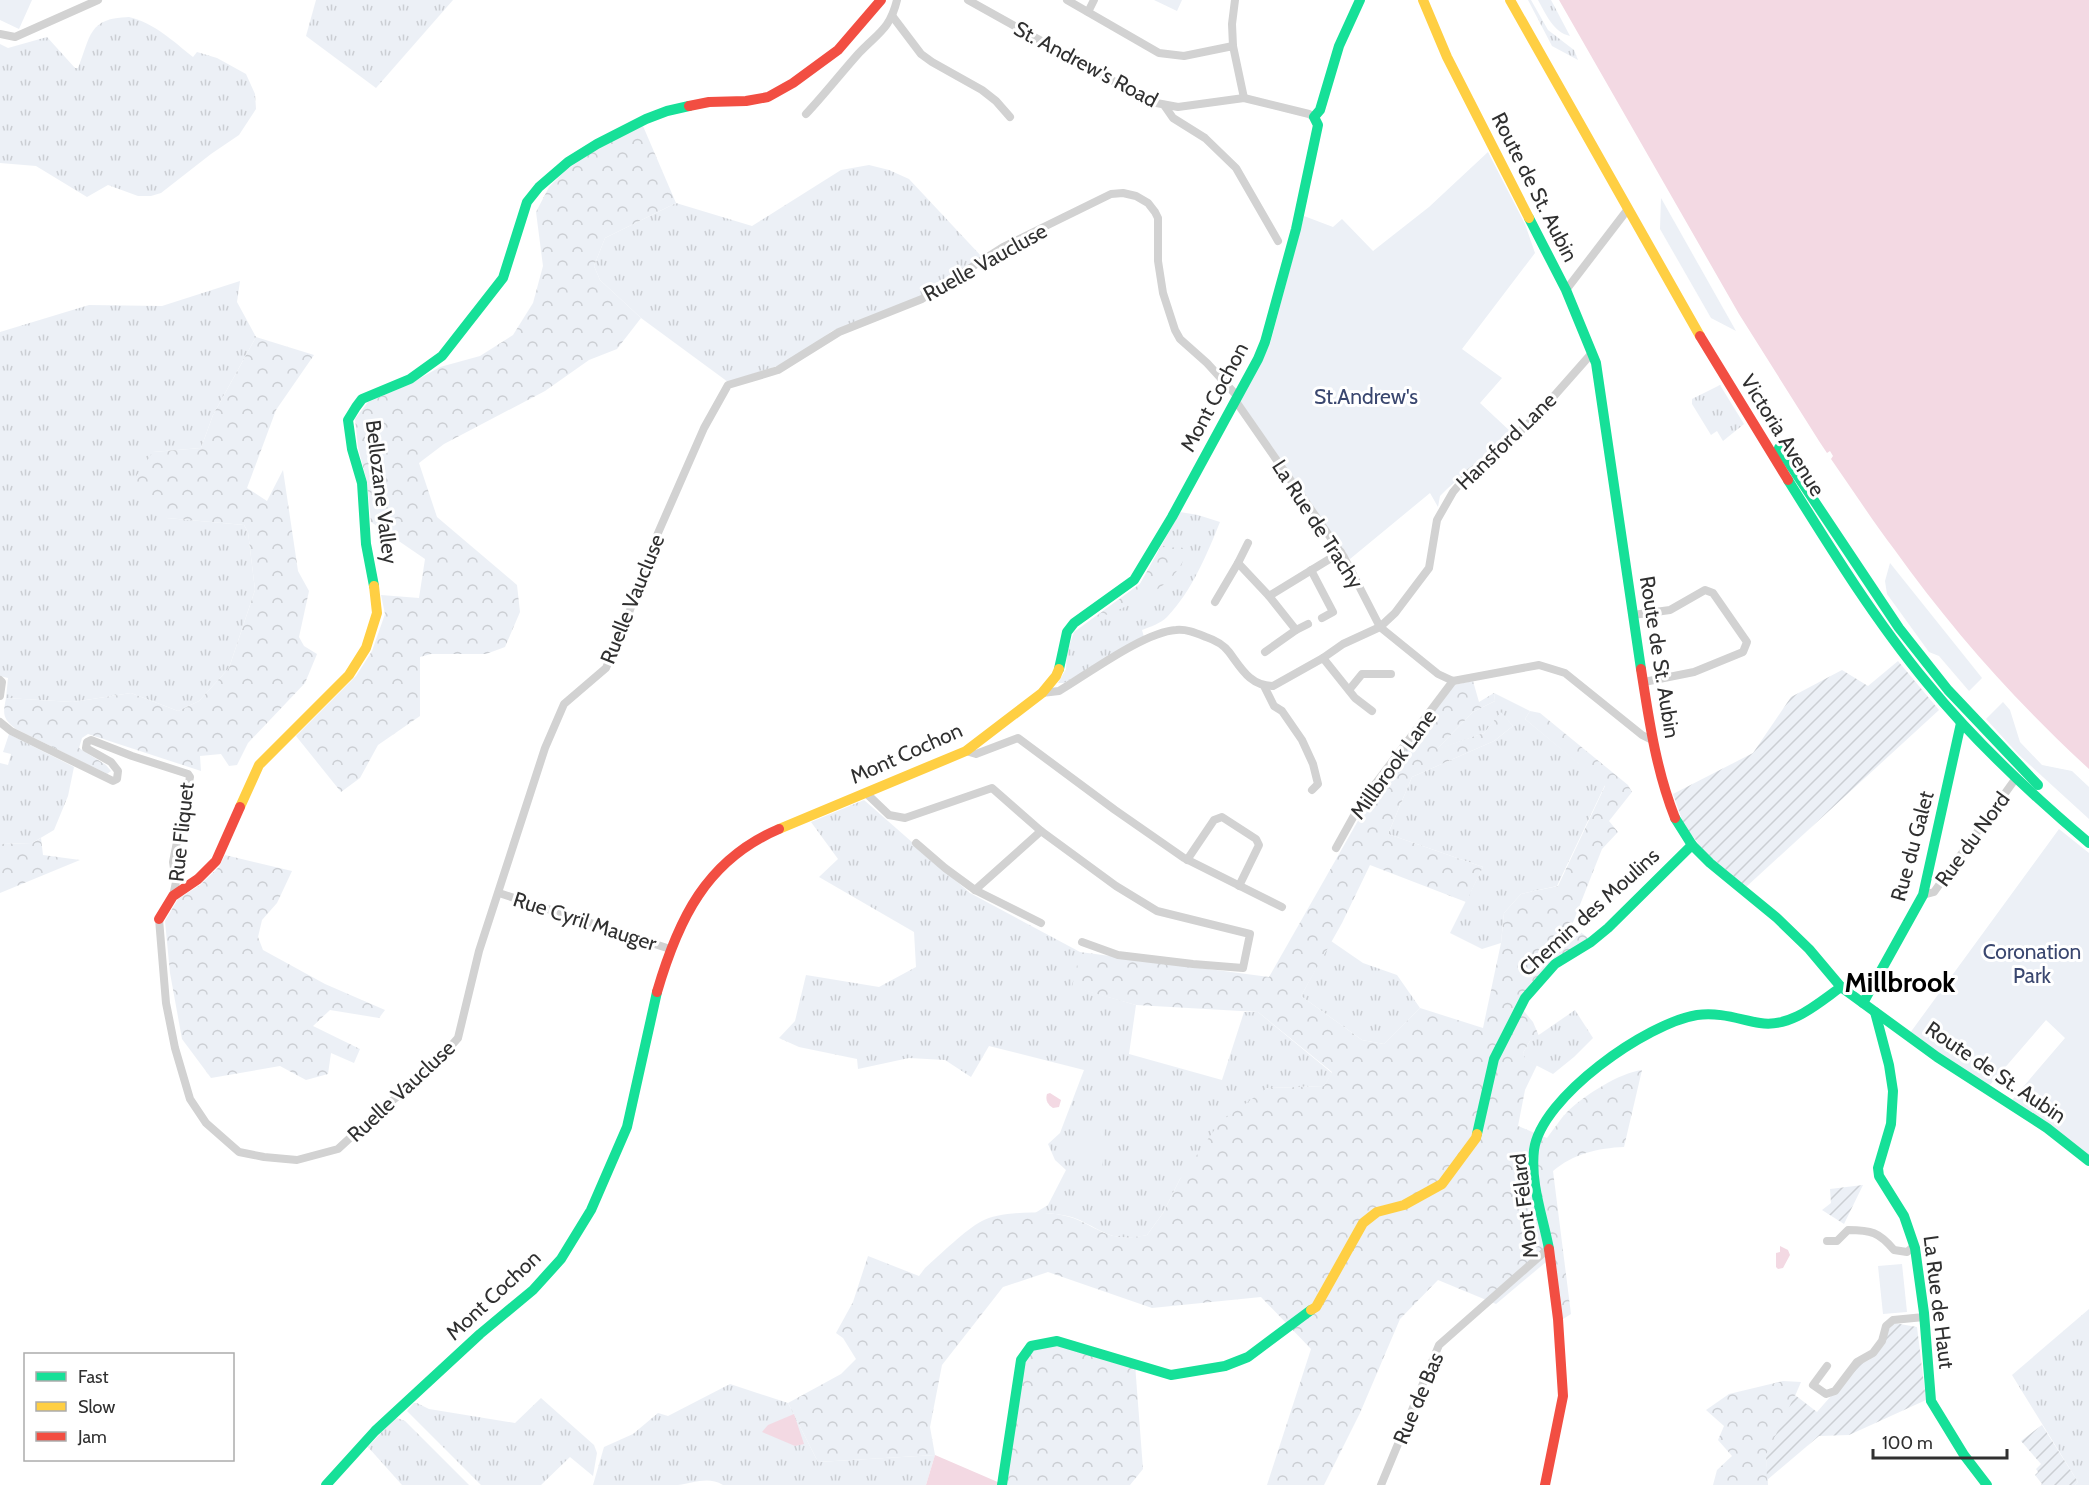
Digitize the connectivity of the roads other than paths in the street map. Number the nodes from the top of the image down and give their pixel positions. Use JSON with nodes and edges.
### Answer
{"nodes":[{"id":1,"x":98,"y":0,"type":"edge"},
{"id":2,"x":880,"y":0,"type":"edge"},
{"id":3,"x":897,"y":0,"type":"edge"},
{"id":4,"x":968,"y":0,"type":"edge"},
{"id":5,"x":1067,"y":0,"type":"edge"},
{"id":6,"x":1094,"y":0,"type":"edge"},
{"id":7,"x":1235,"y":0,"type":"edge"},
{"id":8,"x":1360,"y":0,"type":"edge"},
{"id":9,"x":1423,"y":0,"type":"edge"},
{"id":10,"x":1510,"y":0,"type":"edge"},
{"id":11,"x":1519,"y":0,"type":"edge"},
{"id":12,"x":1088,"y":12,"type":"junction"},
{"id":13,"x":893,"y":16,"type":"junction"},
{"id":14,"x":0,"y":34,"type":"edge"},
{"id":15,"x":1233,"y":46,"type":"junction"},
{"id":16,"x":1245,"y":98,"type":"junction"},
{"id":17,"x":1164,"y":105,"type":"junction"},
{"id":18,"x":806,"y":114,"type":"dead end"},
{"id":19,"x":1010,"y":117,"type":"dead end"},
{"id":20,"x":1314,"y":117,"type":"junction"},
{"id":21,"x":1628,"y":208,"type":"junction"},
{"id":22,"x":1278,"y":241,"type":"dead end"},
{"id":23,"x":1566,"y":290,"type":"junction"},
{"id":24,"x":1592,"y":353,"type":"junction"},
{"id":25,"x":1237,"y":399,"type":"junction"},
{"id":26,"x":1248,"y":543,"type":"dead end"},
{"id":27,"x":1341,"y":552,"type":"junction"},
{"id":28,"x":1238,"y":563,"type":"junction"},
{"id":29,"x":1311,"y":570,"type":"junction"},
{"id":30,"x":1269,"y":596,"type":"junction"},
{"id":31,"x":1215,"y":602,"type":"dead end"},
{"id":32,"x":1633,"y":615,"type":"junction"},
{"id":33,"x":1322,"y":618,"type":"dead end"},
{"id":34,"x":1308,"y":624,"type":"dead end"},
{"id":35,"x":1380,"y":627,"type":"junction"},
{"id":36,"x":1296,"y":630,"type":"junction"},
{"id":37,"x":1265,"y":652,"type":"dead end"},
{"id":38,"x":1323,"y":658,"type":"junction"},
{"id":39,"x":1391,"y":674,"type":"dead end"},
{"id":40,"x":0,"y":680,"type":"edge"},
{"id":41,"x":1454,"y":681,"type":"junction"},
{"id":42,"x":1644,"y":682,"type":"junction"},
{"id":43,"x":1264,"y":686,"type":"junction"},
{"id":44,"x":1349,"y":690,"type":"junction"},
{"id":45,"x":1042,"y":693,"type":"junction"},
{"id":46,"x":0,"y":696,"type":"edge"},
{"id":47,"x":1966,"y":710,"type":"junction"},
{"id":48,"x":1372,"y":711,"type":"dead end"},
{"id":49,"x":0,"y":722,"type":"edge"},
{"id":50,"x":1961,"y":723,"type":"junction"},
{"id":51,"x":1652,"y":740,"type":"junction"},
{"id":52,"x":966,"y":751,"type":"junction"},
{"id":53,"x":2016,"y":778,"type":"junction"},
{"id":54,"x":1312,"y":790,"type":"dead end"},
{"id":55,"x":867,"y":793,"type":"junction"},
{"id":56,"x":1041,"y":831,"type":"junction"},
{"id":57,"x":2089,"y":831,"type":"edge"},
{"id":58,"x":916,"y":843,"type":"dead end"},
{"id":59,"x":2089,"y":843,"type":"edge"},
{"id":60,"x":1692,"y":845,"type":"junction"},
{"id":61,"x":1336,"y":848,"type":"dead end"},
{"id":62,"x":1187,"y":860,"type":"junction"},
{"id":63,"x":1239,"y":886,"type":"junction"},
{"id":64,"x":975,"y":890,"type":"junction"},
{"id":65,"x":499,"y":893,"type":"junction"},
{"id":66,"x":1923,"y":895,"type":"junction"},
{"id":67,"x":173,"y":896,"type":"junction"},
{"id":68,"x":1282,"y":907,"type":"dead end"},
{"id":69,"x":159,"y":920,"type":"joint"},
{"id":70,"x":1041,"y":923,"type":"dead end"},
{"id":71,"x":1082,"y":942,"type":"dead end"},
{"id":72,"x":670,"y":949,"type":"junction"},
{"id":73,"x":1841,"y":987,"type":"junction"},
{"id":74,"x":1863,"y":1003,"type":"junction"},
{"id":75,"x":1875,"y":1012,"type":"junction"},
{"id":76,"x":2089,"y":1161,"type":"edge"},
{"id":77,"x":1827,"y":1241,"type":"dead end"},
{"id":78,"x":1914,"y":1246,"type":"junction"},
{"id":79,"x":1549,"y":1248,"type":"junction"},
{"id":80,"x":1924,"y":1317,"type":"junction"},
{"id":81,"x":1827,"y":1366,"type":"dead end"},
{"id":82,"x":326,"y":1485,"type":"edge"},
{"id":83,"x":1002,"y":1485,"type":"edge"},
{"id":84,"x":1382,"y":1485,"type":"edge"},
{"id":85,"x":1545,"y":1485,"type":"edge"},
{"id":86,"x":1988,"y":1485,"type":"edge"}],
"edges":[{"from":1,"to":14,"type":"street"},
{"from":2,"to":67,"type":"main road","name":"Bellozane Valley"},
{"from":3,"to":13,"type":"street"},
{"from":4,"to":17,"type":"street","name":"St. Andrew's Road"},
{"from":5,"to":12,"type":"street"},
{"from":6,"to":12,"type":"street"},
{"from":7,"to":15,"type":"street"},
{"from":8,"to":20,"type":"main road","name":"Mont Cochon"},
{"from":9,"to":23,"type":"main road","name":"Route de St. Aubin"},
{"from":10,"to":21,"type":"main road","name":"Victoria Avenue"},
{"from":11,"to":47,"type":"main road","name":"Victoria Avenue"},
{"from":12,"to":15,"type":"street"},
{"from":13,"to":18,"type":"street"},
{"from":13,"to":19,"type":"street"},
{"from":15,"to":16,"type":"street"},
{"from":16,"to":17,"type":"street","name":"St. Andrew's Road"},
{"from":16,"to":20,"type":"street","name":"St. Andrew's Road"},
{"from":17,"to":22,"type":"street"},
{"from":20,"to":25,"type":"main road","name":"Mont Cochon"},
{"from":21,"to":23,"type":"street"},
{"from":21,"to":50,"type":"main road","name":"Victoria Avenue"},
{"from":23,"to":24,"type":"main road","name":"Route de St. Aubin"},
{"from":24,"to":32,"type":"main road","name":"Route de St. Aubin"},
{"from":24,"to":35,"type":"street","name":"Hansford Lane"},
{"from":25,"to":27,"type":"street","name":"La Rue de Trachy"},
{"from":25,"to":45,"type":"main road","name":"Mont Cochon"},
{"from":25,"to":65,"type":"street","name":"Ruelle Vaucluse"},
{"from":26,"to":28,"type":"street"},
{"from":27,"to":29,"type":"street"},
{"from":27,"to":35,"type":"street","name":"La Rue de Trachy"},
{"from":28,"to":30,"type":"street"},
{"from":28,"to":31,"type":"street"},
{"from":29,"to":30,"type":"street"},
{"from":29,"to":33,"type":"street"},
{"from":30,"to":36,"type":"street"},
{"from":32,"to":42,"type":"main road","name":"Route de St. Aubin"},
{"from":32,"to":42,"type":"street"},
{"from":34,"to":36,"type":"street"},
{"from":35,"to":38,"type":"street"},
{"from":35,"to":41,"type":"street","name":"La Rue de Trachy"},
{"from":36,"to":37,"type":"street"},
{"from":38,"to":43,"type":"street"},
{"from":38,"to":44,"type":"street"},
{"from":39,"to":44,"type":"street"},
{"from":40,"to":46,"type":"street"},
{"from":41,"to":51,"type":"street"},
{"from":41,"to":61,"type":"street","name":"Millbrook Lane"},
{"from":42,"to":51,"type":"main road","name":"Route de St. Aubin"},
{"from":43,"to":45,"type":"street"},
{"from":43,"to":54,"type":"street"},
{"from":44,"to":48,"type":"street"},
{"from":45,"to":52,"type":"main road","name":"Mont Cochon"},
{"from":47,"to":50,"type":"main road","name":"Rue du Galet"},
{"from":47,"to":57,"type":"main road","name":"Victoria Avenue"},
{"from":49,"to":67,"type":"street","name":"Rue Fliquet"},
{"from":50,"to":53,"type":"main road","name":"Victoria Avenue"},
{"from":50,"to":66,"type":"main road","name":"Rue du Galet"},
{"from":51,"to":60,"type":"main road","name":"Route de St. Aubin"},
{"from":52,"to":55,"type":"main road","name":"Mont Cochon"},
{"from":52,"to":62,"type":"street"},
{"from":53,"to":59,"type":"main road","name":"Victoria Avenue"},
{"from":53,"to":66,"type":"street","name":"Rue du Nord"},
{"from":55,"to":56,"type":"street"},
{"from":55,"to":72,"type":"main road","name":"Mont Cochon"},
{"from":56,"to":64,"type":"street"},
{"from":56,"to":71,"type":"street"},
{"from":58,"to":64,"type":"street"},
{"from":60,"to":73,"type":"main road","name":"Route de St. Aubin"},
{"from":60,"to":83,"type":"main road","name":"Chemin des Moulins"},
{"from":62,"to":63,"type":"street"},
{"from":62,"to":63,"type":"street"},
{"from":63,"to":68,"type":"street"},
{"from":64,"to":70,"type":"street"},
{"from":65,"to":69,"type":"street","name":"Ruelle Vaucluse"},
{"from":65,"to":72,"type":"street","name":"Rue Cyril Mauger"},
{"from":66,"to":74,"type":"main road","name":"Rue du Galet"},
{"from":67,"to":69,"type":"main road","name":"Bellozane Valley"},
{"from":72,"to":82,"type":"main road","name":"Mont Cochon"},
{"from":73,"to":74,"type":"main road","name":"Route de St. Aubin"},
{"from":73,"to":79,"type":"main road","name":"Mont Félard"},
{"from":74,"to":75,"type":"main road","name":"Route de St. Aubin"},
{"from":75,"to":76,"type":"main road","name":"Route de St. Aubin"},
{"from":75,"to":78,"type":"main road","name":"La Rue de Haut"},
{"from":77,"to":78,"type":"street"},
{"from":78,"to":80,"type":"main road","name":"La Rue de Haut"},
{"from":79,"to":84,"type":"street","name":"Rue de Bas"},
{"from":79,"to":85,"type":"main road","name":"Mont Félard"},
{"from":80,"to":81,"type":"street"},
{"from":80,"to":86,"type":"main road","name":"La Rue de Haut"}]}
